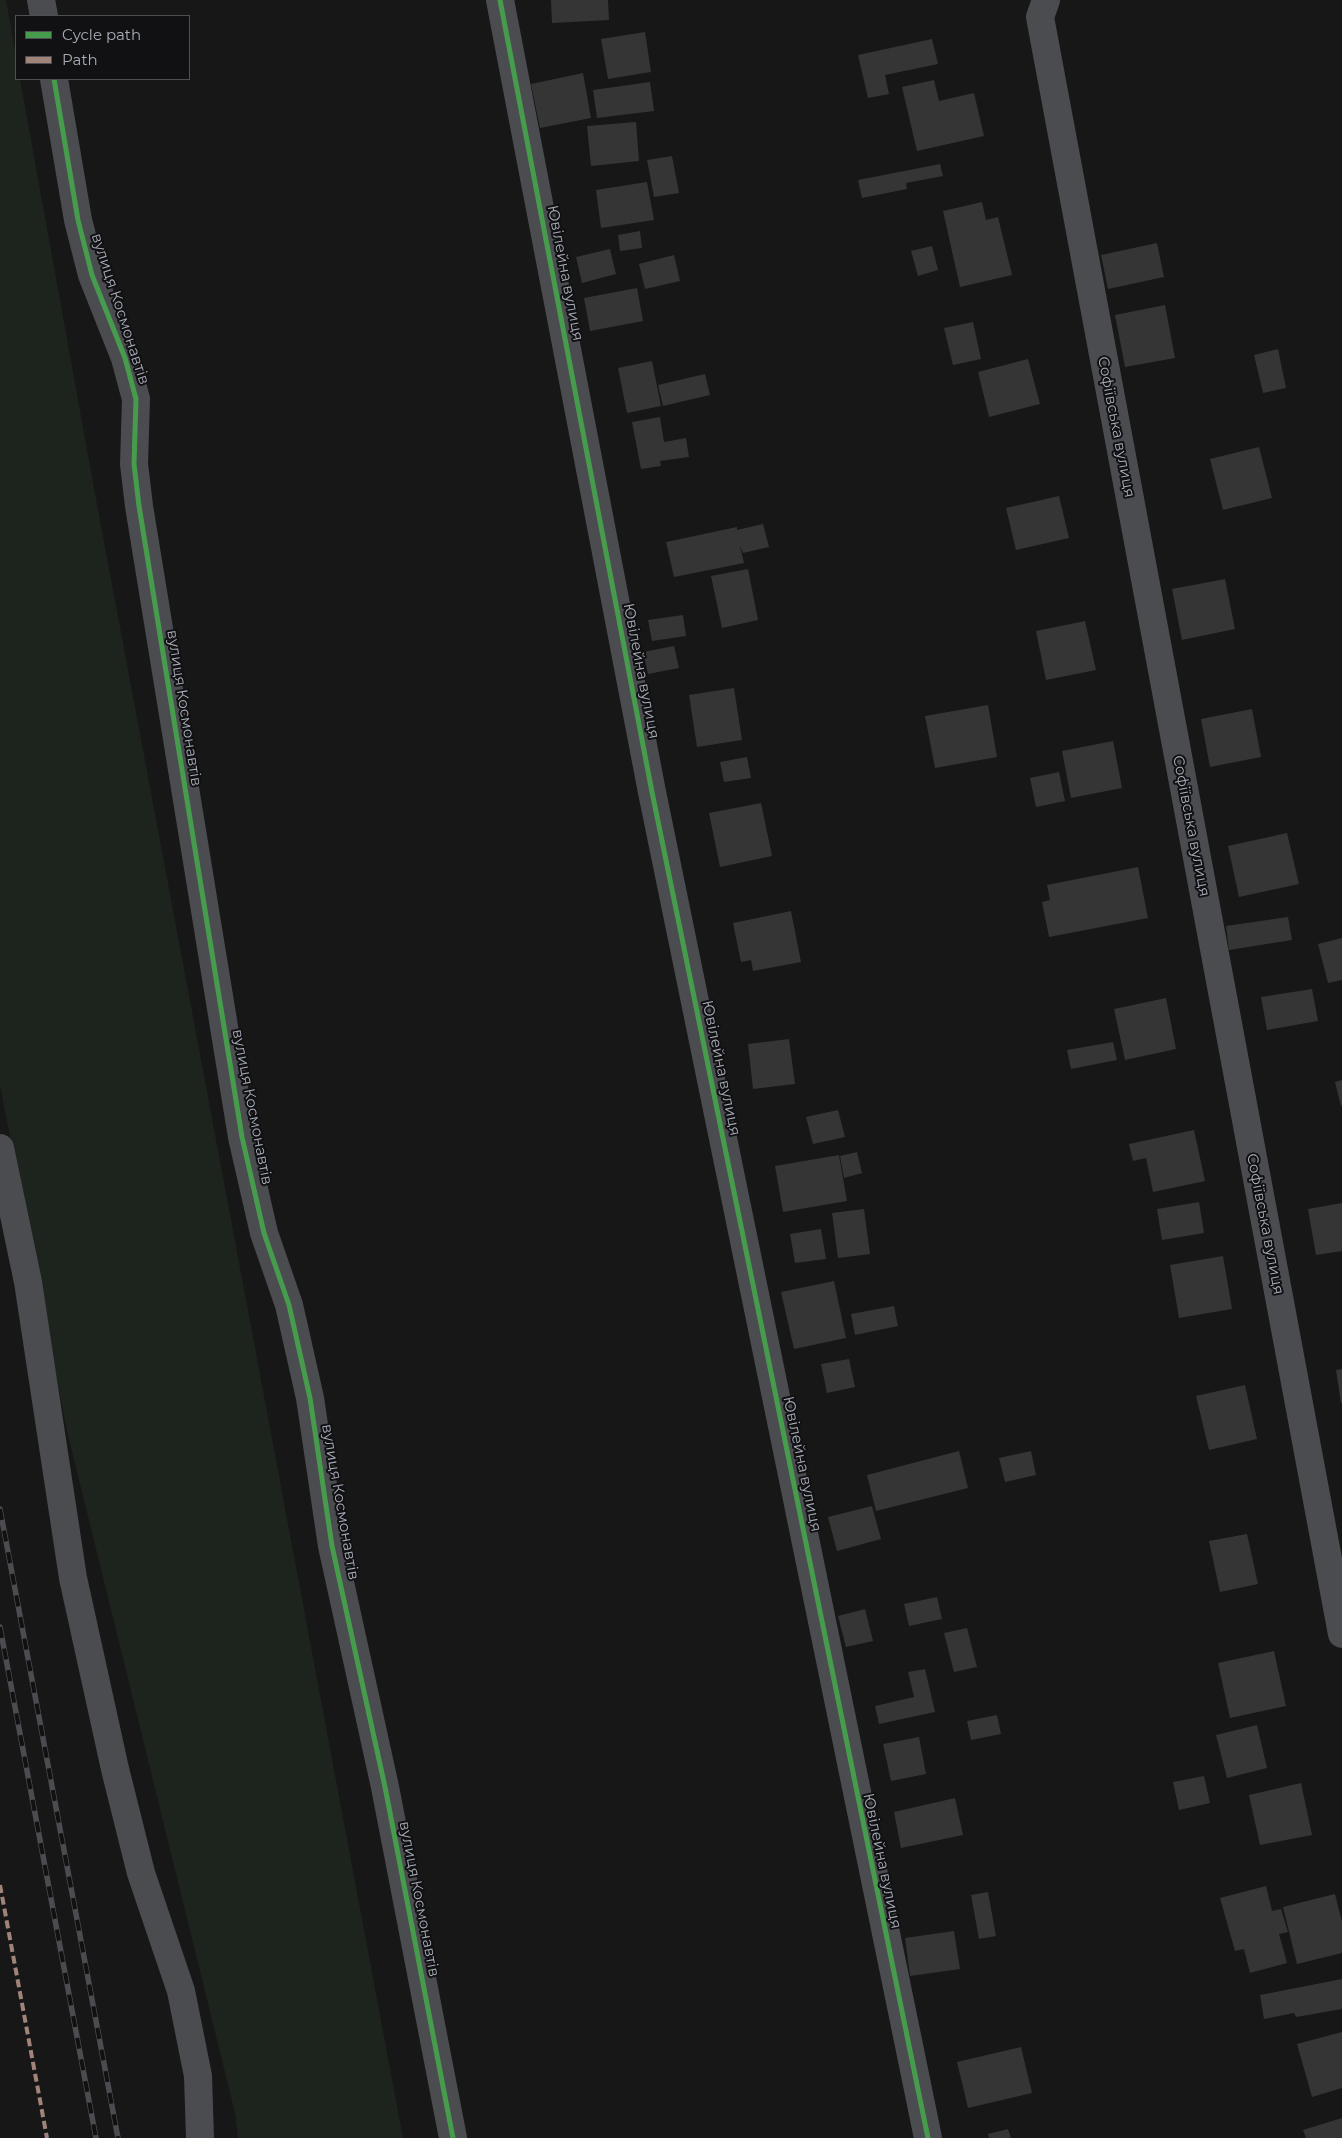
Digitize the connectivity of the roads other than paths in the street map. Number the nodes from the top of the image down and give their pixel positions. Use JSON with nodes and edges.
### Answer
{"nodes":[{"id":1,"x":41,"y":0,"type":"edge"},
{"id":2,"x":500,"y":0,"type":"edge"},
{"id":3,"x":1036,"y":6,"type":"edge"},
{"id":4,"x":44,"y":15,"type":"edge"},
{"id":5,"x":54,"y":80,"type":"edge"},
{"id":6,"x":0,"y":1148,"type":"edge"},
{"id":7,"x":1342,"y":1634,"type":"edge"},
{"id":8,"x":200,"y":2138,"type":"edge"},
{"id":9,"x":453,"y":2138,"type":"edge"},
{"id":10,"x":928,"y":2138,"type":"edge"}],
"edges":[{"from":1,"to":4,"type":"street"},
{"from":2,"to":10,"type":"street","name":"Ювілейна вулиця"},
{"from":3,"to":7,"type":"street","name":"Софіївська вулиця"},
{"from":5,"to":9,"type":"street","name":"вулиця Космонавтів"},
{"from":6,"to":8,"type":"street"}]}
